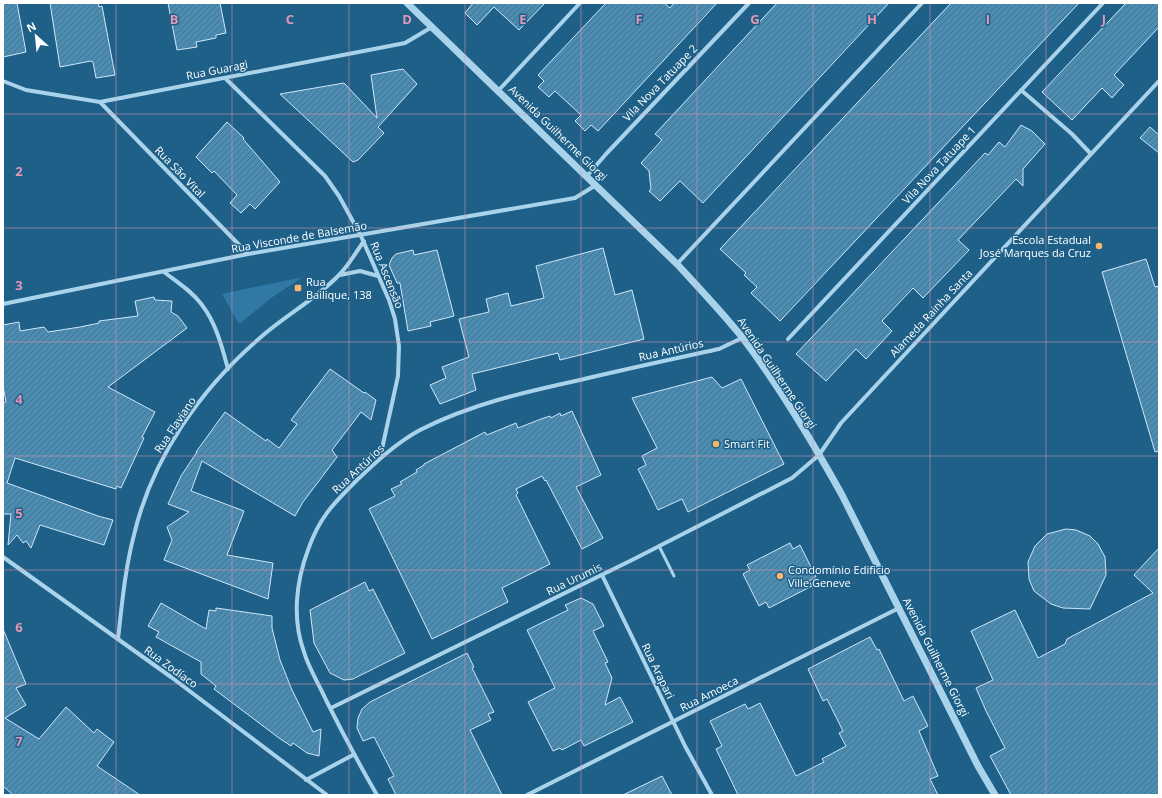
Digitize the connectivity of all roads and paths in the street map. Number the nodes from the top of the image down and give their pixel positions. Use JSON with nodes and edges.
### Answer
{"nodes":[{"id":1,"x":407,"y":3,"type":"edge"},
{"id":2,"x":580,"y":3,"type":"edge"},
{"id":3,"x":749,"y":3,"type":"edge"},
{"id":4,"x":922,"y":3,"type":"edge"},
{"id":5,"x":1103,"y":3,"type":"edge"},
{"id":6,"x":432,"y":27,"type":"junction"},
{"id":7,"x":225,"y":78,"type":"junction"},
{"id":8,"x":3,"y":81,"type":"edge"},
{"id":9,"x":1159,"y":81,"type":"edge"},
{"id":10,"x":498,"y":90,"type":"junction"},
{"id":11,"x":1022,"y":90,"type":"junction"},
{"id":12,"x":100,"y":102,"type":"junction"},
{"id":13,"x":1091,"y":154,"type":"junction"},
{"id":14,"x":587,"y":176,"type":"junction"},
{"id":15,"x":596,"y":185,"type":"junction"},
{"id":16,"x":362,"y":236,"type":"junction"},
{"id":17,"x":364,"y":241,"type":"junction"},
{"id":18,"x":248,"y":254,"type":"junction"},
{"id":19,"x":677,"y":264,"type":"junction"},
{"id":20,"x":164,"y":272,"type":"junction"},
{"id":21,"x":340,"y":275,"type":"junction"},
{"id":22,"x":379,"y":277,"type":"junction"},
{"id":23,"x":3,"y":304,"type":"edge"},
{"id":24,"x":742,"y":338,"type":"junction"},
{"id":25,"x":788,"y":339,"type":"dead end"},
{"id":26,"x":228,"y":369,"type":"junction"},
{"id":27,"x":819,"y":455,"type":"junction"},
{"id":28,"x":380,"y":458,"type":"junction"},
{"id":29,"x":659,"y":546,"type":"junction"},
{"id":30,"x":3,"y":557,"type":"edge"},
{"id":31,"x":602,"y":575,"type":"junction"},
{"id":32,"x":674,"y":576,"type":"dead end"},
{"id":33,"x":899,"y":608,"type":"junction"},
{"id":34,"x":118,"y":639,"type":"junction"},
{"id":35,"x":331,"y":708,"type":"junction"},
{"id":36,"x":674,"y":722,"type":"junction"},
{"id":37,"x":353,"y":755,"type":"junction"},
{"id":38,"x":306,"y":780,"type":"junction"},
{"id":39,"x":327,"y":795,"type":"edge"},
{"id":40,"x":377,"y":795,"type":"edge"},
{"id":41,"x":527,"y":795,"type":"edge"},
{"id":42,"x":712,"y":795,"type":"edge"},
{"id":43,"x":995,"y":795,"type":"edge"}],
"edges":[{"from":1,"to":6,"type":"street","name":"Avenida Guilherme Giorgi"},
{"from":2,"to":10,"type":"street"},
{"from":3,"to":14,"type":"street","name":"Vila Nova Tatuape 2"},
{"from":4,"to":19,"type":"street"},
{"from":5,"to":11,"type":"street","name":"Vila Nova Tatuape 1"},
{"from":6,"to":7,"type":"street","name":"Rua Guaragi"},
{"from":6,"to":10,"type":"street","name":"Avenida Guilherme Giorgi"},
{"from":7,"to":12,"type":"street","name":"Rua Guaragi"},
{"from":7,"to":16,"type":"street","name":"Rua Ascensão"},
{"from":8,"to":12,"type":"street","name":"Rua Guaragi"},
{"from":9,"to":13,"type":"street","name":"Alameda Rainha Santa"},
{"from":10,"to":14,"type":"street","name":"Avenida Guilherme Giorgi"},
{"from":11,"to":13,"type":"street"},
{"from":11,"to":25,"type":"street","name":"Vila Nova Tatuape 1"},
{"from":12,"to":18,"type":"street","name":"Rua São Vital"},
{"from":13,"to":27,"type":"street","name":"Alameda Rainha Santa"},
{"from":14,"to":15,"type":"street","name":"Avenida Guilherme Giorgi"},
{"from":15,"to":16,"type":"street","name":"Rua Visconde de Balsemão"},
{"from":15,"to":19,"type":"street","name":"Avenida Guilherme Giorgi"},
{"from":16,"to":17,"type":"street","name":"Rua Ascensão"},
{"from":16,"to":18,"type":"street","name":"Rua Visconde de Balsemão"},
{"from":17,"to":21,"type":"street","name":"Rua Flaviano"},
{"from":17,"to":22,"type":"street","name":"Rua Ascensão"},
{"from":18,"to":20,"type":"street","name":"Rua Visconde de Balsemão"},
{"from":19,"to":24,"type":"street","name":"Avenida Guilherme Giorgi"},
{"from":20,"to":23,"type":"street","name":"Rua Visconde de Balsemão"},
{"from":20,"to":26,"type":"street"},
{"from":21,"to":22,"type":"street","name":"Rua Flaviano"},
{"from":21,"to":26,"type":"street","name":"Rua Flaviano"},
{"from":22,"to":28,"type":"street","name":"Rua Ascensão"},
{"from":24,"to":27,"type":"street","name":"Avenida Guilherme Giorgi"},
{"from":24,"to":28,"type":"street","name":"Rua Antúrios"},
{"from":26,"to":34,"type":"street","name":"Rua Flaviano"},
{"from":27,"to":29,"type":"street","name":"Rua Urumis"},
{"from":27,"to":33,"type":"street","name":"Avenida Guilherme Giorgi"},
{"from":28,"to":35,"type":"street","name":"Rua Antúrios"},
{"from":29,"to":31,"type":"street","name":"Rua Urumis"},
{"from":29,"to":32,"type":"lane"},
{"from":30,"to":34,"type":"street","name":"Rua Zodíaco"},
{"from":31,"to":35,"type":"street","name":"Rua Urumis"},
{"from":31,"to":36,"type":"street","name":"Rua Arapari"},
{"from":33,"to":36,"type":"street","name":"Rua Amoeca"},
{"from":33,"to":43,"type":"street","name":"Avenida Guilherme Giorgi"},
{"from":34,"to":38,"type":"street","name":"Rua Zodíaco"},
{"from":35,"to":37,"type":"street","name":"Rua Antúrios"},
{"from":36,"to":41,"type":"street","name":"Rua Amoeca"},
{"from":36,"to":42,"type":"street","name":"Rua Arapari"},
{"from":37,"to":38,"type":"street"},
{"from":37,"to":40,"type":"street","name":"Rua Antúrios"},
{"from":38,"to":39,"type":"street","name":"Rua Zodíaco"}]}
